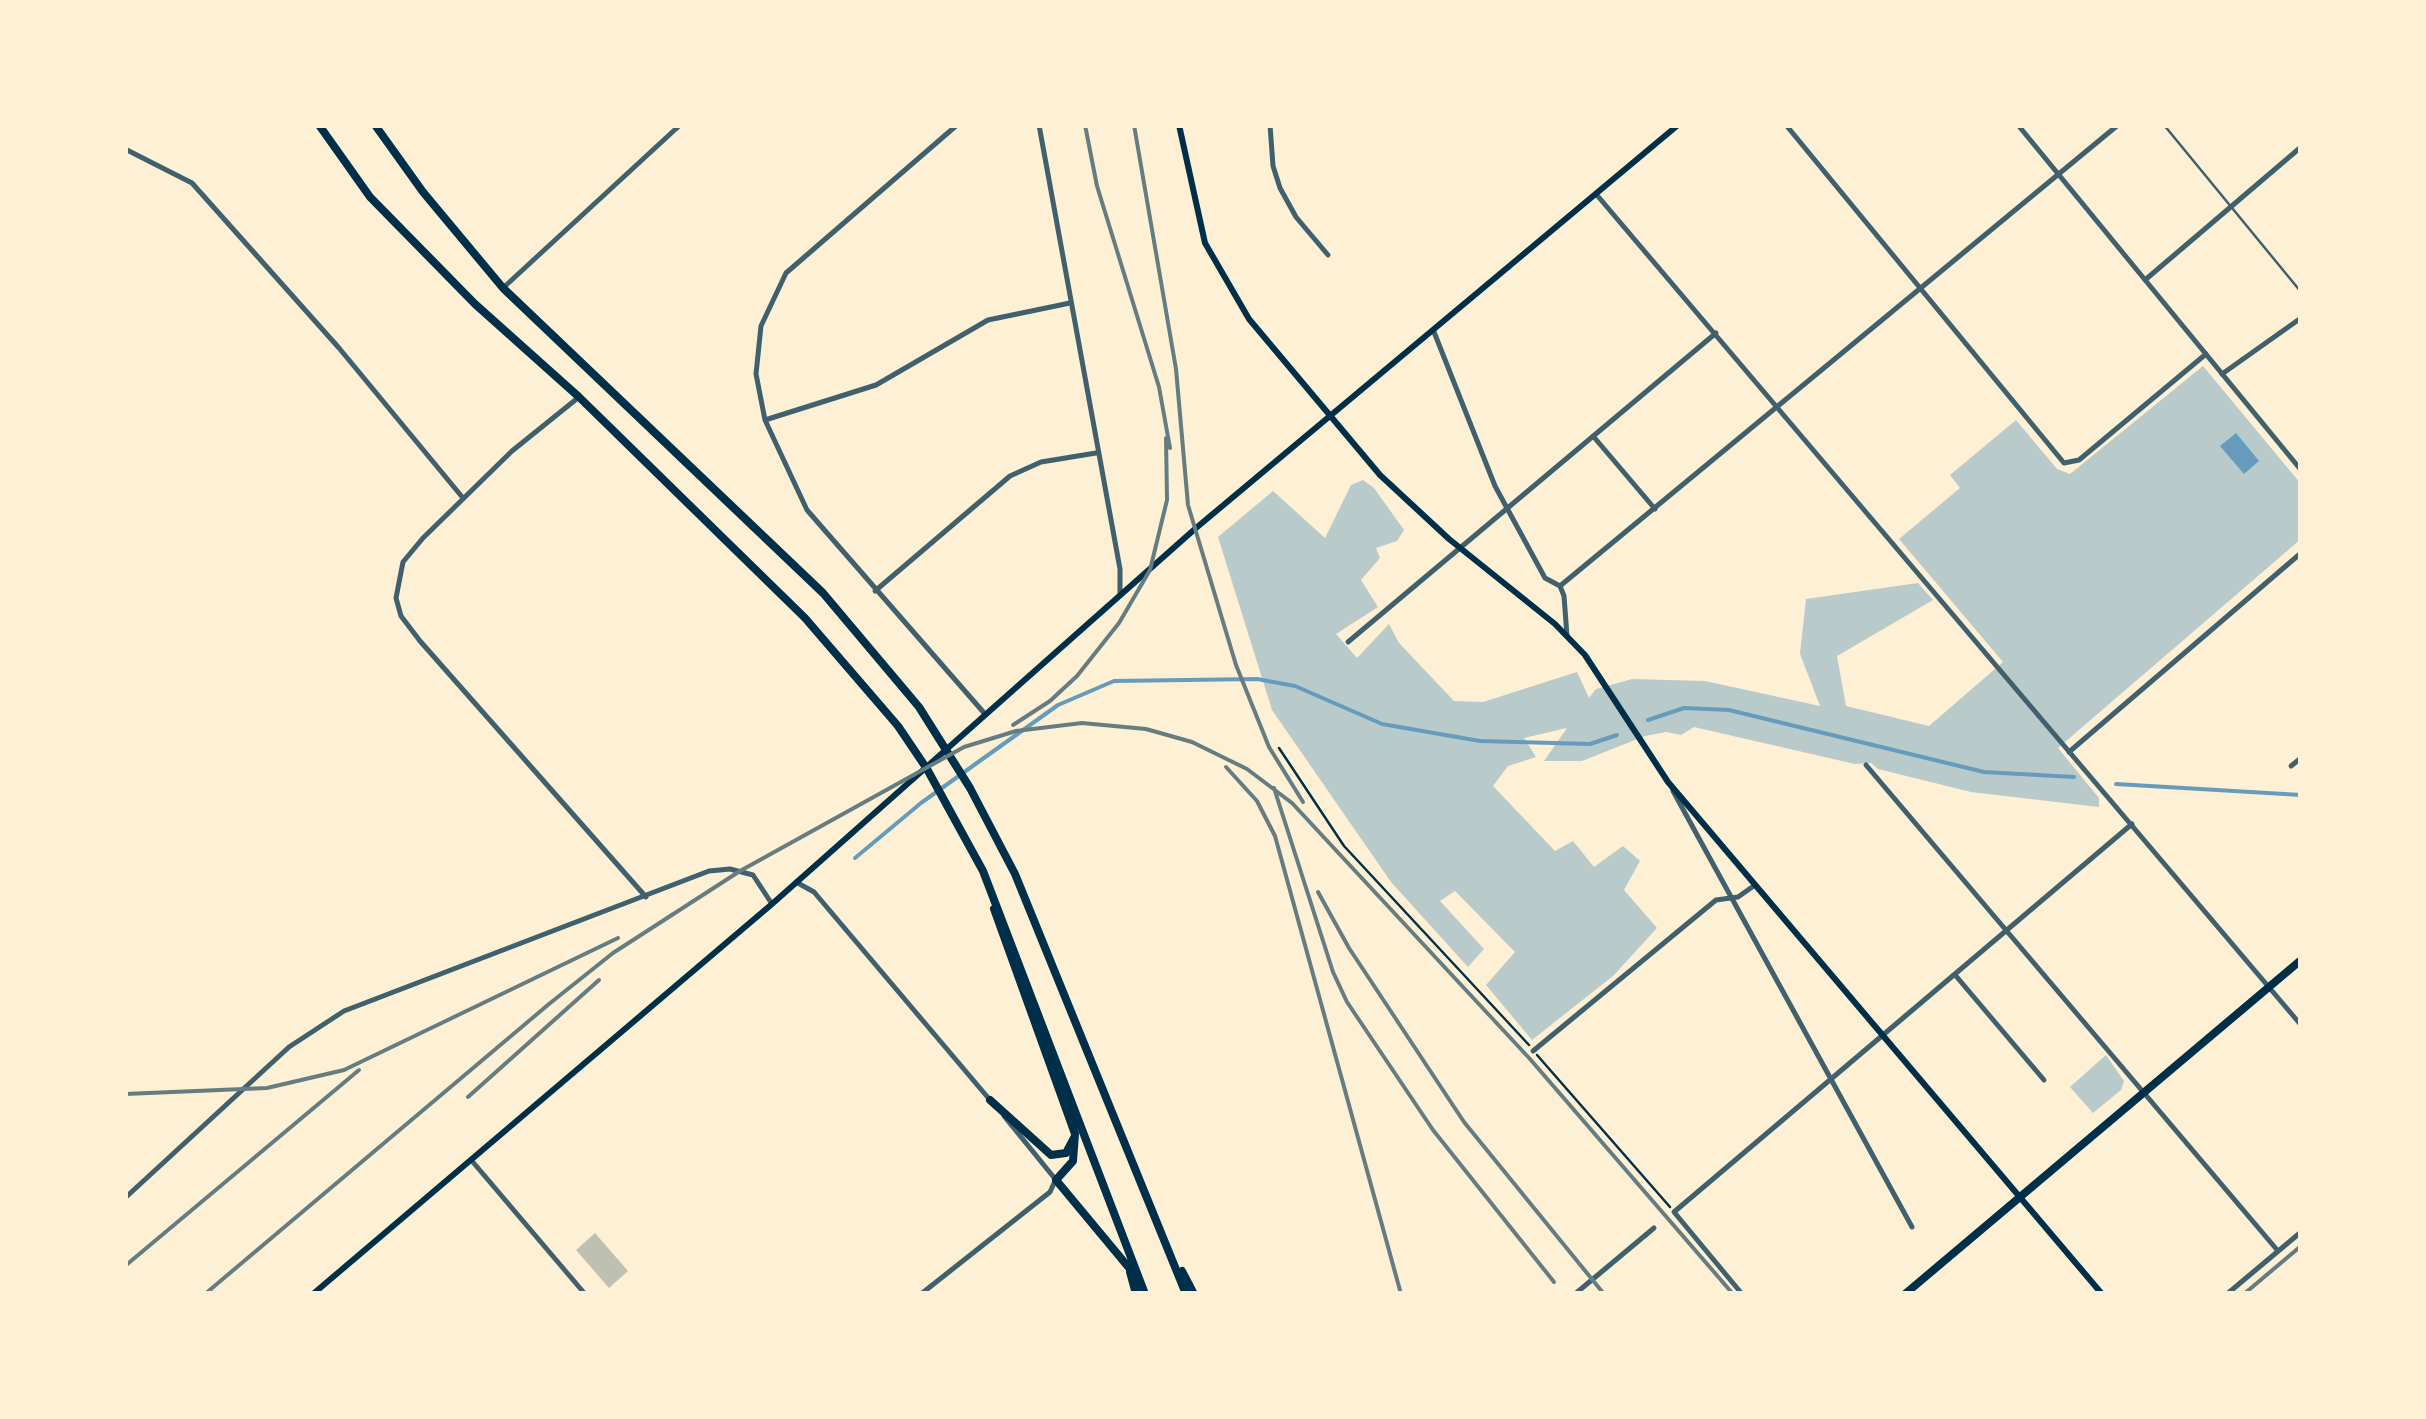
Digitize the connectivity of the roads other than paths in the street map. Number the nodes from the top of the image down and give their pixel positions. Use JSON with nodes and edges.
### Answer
{"nodes":[{"id":1,"x":319,"y":125,"type":"edge"},
{"id":2,"x":375,"y":125,"type":"edge"},
{"id":3,"x":680,"y":125,"type":"edge"},
{"id":4,"x":956,"y":125,"type":"edge"},
{"id":5,"x":1040,"y":125,"type":"edge"},
{"id":6,"x":1179,"y":125,"type":"edge"},
{"id":7,"x":1270,"y":125,"type":"edge"},
{"id":8,"x":1678,"y":125,"type":"edge"},
{"id":9,"x":1786,"y":125,"type":"edge"},
{"id":10,"x":2018,"y":125,"type":"edge"},
{"id":11,"x":2118,"y":125,"type":"edge"},
{"id":12,"x":2164,"y":125,"type":"edge"},
{"id":13,"x":2301,"y":147,"type":"edge"},
{"id":14,"x":125,"y":149,"type":"edge"},
{"id":15,"x":2059,"y":174,"type":"junction"},
{"id":16,"x":1596,"y":194,"type":"junction"},
{"id":17,"x":2232,"y":206,"type":"junction"},
{"id":18,"x":1328,"y":254,"type":"dead end"},
{"id":19,"x":2145,"y":280,"type":"junction"},
{"id":20,"x":503,"y":288,"type":"junction"},
{"id":21,"x":1919,"y":289,"type":"junction"},
{"id":22,"x":2301,"y":292,"type":"edge"},
{"id":23,"x":1070,"y":303,"type":"junction"},
{"id":24,"x":2301,"y":318,"type":"edge"},
{"id":25,"x":1434,"y":332,"type":"junction"},
{"id":26,"x":1716,"y":333,"type":"junction"},
{"id":27,"x":2206,"y":354,"type":"junction"},
{"id":28,"x":2222,"y":374,"type":"junction"},
{"id":29,"x":579,"y":397,"type":"junction"},
{"id":30,"x":1777,"y":406,"type":"junction"},
{"id":31,"x":1330,"y":418,"type":"junction"},
{"id":32,"x":766,"y":420,"type":"junction"},
{"id":33,"x":1593,"y":436,"type":"junction"},
{"id":34,"x":1097,"y":453,"type":"junction"},
{"id":35,"x":2301,"y":470,"type":"edge"},
{"id":36,"x":464,"y":498,"type":"junction"},
{"id":37,"x":1507,"y":508,"type":"junction"},
{"id":38,"x":1655,"y":509,"type":"junction"},
{"id":39,"x":1460,"y":548,"type":"junction"},
{"id":40,"x":2301,"y":553,"type":"edge"},
{"id":41,"x":1560,"y":586,"type":"junction"},
{"id":42,"x":875,"y":591,"type":"junction"},
{"id":43,"x":1120,"y":597,"type":"junction"},
{"id":44,"x":1567,"y":636,"type":"junction"},
{"id":45,"x":1348,"y":642,"type":"dead end"},
{"id":46,"x":987,"y":716,"type":"junction"},
{"id":47,"x":2069,"y":752,"type":"junction"},
{"id":48,"x":2301,"y":758,"type":"edge"},
{"id":49,"x":1866,"y":764,"type":"dead end"},
{"id":50,"x":2292,"y":766,"type":"dead end"},
{"id":51,"x":1668,"y":782,"type":"junction"},
{"id":52,"x":2132,"y":824,"type":"junction"},
{"id":53,"x":982,"y":871,"type":"junction"},
{"id":54,"x":795,"y":882,"type":"junction"},
{"id":55,"x":1756,"y":884,"type":"junction"},
{"id":56,"x":646,"y":898,"type":"junction"},
{"id":57,"x":1729,"y":898,"type":"junction"},
{"id":58,"x":772,"y":904,"type":"junction"},
{"id":59,"x":2008,"y":931,"type":"junction"},
{"id":60,"x":2301,"y":960,"type":"edge"},
{"id":61,"x":1956,"y":976,"type":"junction"},
{"id":62,"x":2269,"y":987,"type":"junction"},
{"id":63,"x":2301,"y":1025,"type":"edge"},
{"id":64,"x":1884,"y":1036,"type":"junction"},
{"id":65,"x":1534,"y":1050,"type":"road end"},
{"id":66,"x":2044,"y":1080,"type":"dead end"},
{"id":67,"x":1832,"y":1082,"type":"junction"},
{"id":68,"x":2142,"y":1091,"type":"junction"},
{"id":69,"x":990,"y":1100,"type":"junction"},
{"id":70,"x":1075,"y":1134,"type":"junction"},
{"id":71,"x":472,"y":1161,"type":"junction"},
{"id":72,"x":1056,"y":1180,"type":"junction"},
{"id":73,"x":2019,"y":1195,"type":"junction"},
{"id":74,"x":125,"y":1198,"type":"edge"},
{"id":75,"x":1912,"y":1227,"type":"dead end"},
{"id":76,"x":1654,"y":1228,"type":"dead end"},
{"id":77,"x":1121,"y":1229,"type":"junction"},
{"id":78,"x":2301,"y":1232,"type":"edge"},
{"id":79,"x":1162,"y":1234,"type":"junction"},
{"id":80,"x":2278,"y":1251,"type":"junction"},
{"id":81,"x":1129,"y":1267,"type":"junction"},
{"id":82,"x":1141,"y":1283,"type":"junction"},
{"id":83,"x":312,"y":1294,"type":"edge"},
{"id":84,"x":586,"y":1294,"type":"edge"},
{"id":85,"x":921,"y":1294,"type":"edge"},
{"id":86,"x":1136,"y":1294,"type":"edge"},
{"id":87,"x":1145,"y":1294,"type":"edge"},
{"id":88,"x":1186,"y":1294,"type":"edge"},
{"id":89,"x":1194,"y":1294,"type":"edge"},
{"id":90,"x":1575,"y":1294,"type":"edge"},
{"id":91,"x":1742,"y":1294,"type":"edge"},
{"id":92,"x":1905,"y":1294,"type":"edge"},
{"id":93,"x":2102,"y":1294,"type":"edge"},
{"id":94,"x":2227,"y":1294,"type":"edge"}],
"edges":[{"from":1,"to":29,"type":"main road"},
{"from":2,"to":20,"type":"main road"},
{"from":3,"to":20,"type":"street"},
{"from":4,"to":32,"type":"street"},
{"from":5,"to":23,"type":"street"},
{"from":6,"to":31,"type":"main road"},
{"from":7,"to":18,"type":"street"},
{"from":8,"to":16,"type":"main road"},
{"from":9,"to":21,"type":"street"},
{"from":10,"to":15,"type":"street"},
{"from":11,"to":15,"type":"street"},
{"from":12,"to":17,"type":"lane"},
{"from":13,"to":17,"type":"street"},
{"from":14,"to":36,"type":"street"},
{"from":15,"to":19,"type":"street"},
{"from":15,"to":21,"type":"street"},
{"from":16,"to":25,"type":"main road"},
{"from":16,"to":26,"type":"street"},
{"from":17,"to":19,"type":"street"},
{"from":17,"to":22,"type":"lane"},
{"from":19,"to":27,"type":"street"},
{"from":20,"to":79,"type":"main road"},
{"from":21,"to":27,"type":"street"},
{"from":21,"to":30,"type":"street"},
{"from":23,"to":32,"type":"street"},
{"from":23,"to":34,"type":"street"},
{"from":24,"to":28,"type":"street"},
{"from":25,"to":31,"type":"main road"},
{"from":25,"to":37,"type":"street"},
{"from":26,"to":30,"type":"street"},
{"from":26,"to":33,"type":"street"},
{"from":27,"to":28,"type":"street"},
{"from":28,"to":35,"type":"street"},
{"from":29,"to":36,"type":"street"},
{"from":29,"to":53,"type":"main road"},
{"from":30,"to":38,"type":"street"},
{"from":30,"to":47,"type":"street"},
{"from":31,"to":39,"type":"main road"},
{"from":31,"to":43,"type":"main road"},
{"from":32,"to":42,"type":"street"},
{"from":33,"to":37,"type":"street"},
{"from":33,"to":38,"type":"street"},
{"from":34,"to":42,"type":"street"},
{"from":34,"to":43,"type":"street"},
{"from":36,"to":56,"type":"street"},
{"from":37,"to":39,"type":"street"},
{"from":37,"to":41,"type":"street"},
{"from":38,"to":41,"type":"street"},
{"from":39,"to":44,"type":"main road"},
{"from":39,"to":45,"type":"street"},
{"from":40,"to":47,"type":"street"},
{"from":41,"to":44,"type":"street"},
{"from":42,"to":46,"type":"street"},
{"from":43,"to":46,"type":"main road"},
{"from":44,"to":51,"type":"main road"},
{"from":46,"to":54,"type":"main road"},
{"from":47,"to":52,"type":"street"},
{"from":48,"to":50,"type":"street"},
{"from":49,"to":59,"type":"street"},
{"from":51,"to":55,"type":"main road"},
{"from":51,"to":57,"type":"street"},
{"from":52,"to":59,"type":"street"},
{"from":52,"to":62,"type":"street"},
{"from":53,"to":70,"type":"main road"},
{"from":53,"to":77,"type":"main road"},
{"from":54,"to":58,"type":"main road"},
{"from":54,"to":69,"type":"street"},
{"from":55,"to":57,"type":"street"},
{"from":55,"to":64,"type":"main road"},
{"from":56,"to":58,"type":"street"},
{"from":56,"to":74,"type":"street"},
{"from":57,"to":65,"type":"street"},
{"from":57,"to":67,"type":"street"},
{"from":58,"to":71,"type":"main road"},
{"from":59,"to":61,"type":"street"},
{"from":59,"to":68,"type":"street"},
{"from":60,"to":62,"type":"main road"},
{"from":61,"to":64,"type":"street"},
{"from":61,"to":66,"type":"street"},
{"from":62,"to":63,"type":"street"},
{"from":62,"to":68,"type":"main road"},
{"from":64,"to":67,"type":"street"},
{"from":64,"to":73,"type":"main road"},
{"from":67,"to":75,"type":"street"},
{"from":67,"to":91,"type":"street"},
{"from":68,"to":73,"type":"main road"},
{"from":68,"to":80,"type":"street"},
{"from":69,"to":70,"type":"main road"},
{"from":69,"to":72,"type":"street"},
{"from":70,"to":72,"type":"main road"},
{"from":71,"to":83,"type":"main road"},
{"from":71,"to":84,"type":"street"},
{"from":72,"to":81,"type":"main road"},
{"from":72,"to":85,"type":"street"},
{"from":73,"to":92,"type":"main road"},
{"from":73,"to":93,"type":"main road"},
{"from":76,"to":90,"type":"street"},
{"from":77,"to":81,"type":"main road"},
{"from":77,"to":82,"type":"main road"},
{"from":78,"to":80,"type":"street"},
{"from":79,"to":88,"type":"main road"},
{"from":79,"to":89,"type":"main road"},
{"from":80,"to":94,"type":"street"},
{"from":81,"to":82,"type":"main road"},
{"from":81,"to":86,"type":"main road"},
{"from":82,"to":87,"type":"main road"}]}
